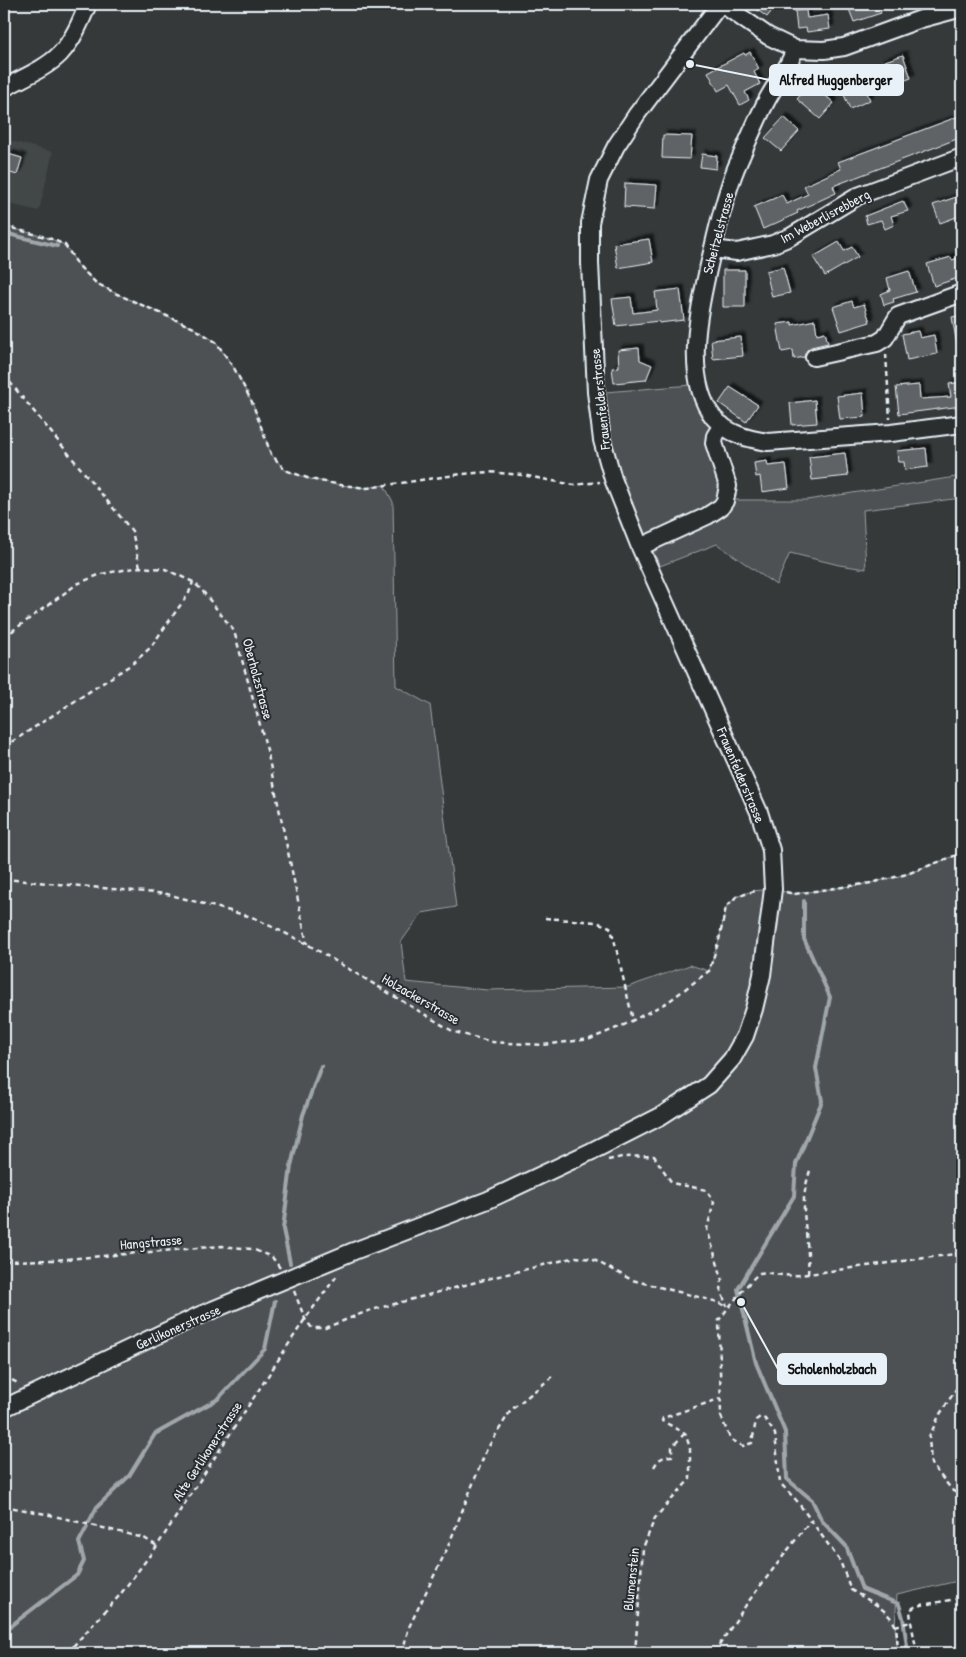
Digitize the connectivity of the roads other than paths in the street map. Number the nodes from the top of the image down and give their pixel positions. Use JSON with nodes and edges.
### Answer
{"nodes":[{"id":1,"x":88,"y":4,"type":"edge"},
{"id":2,"x":721,"y":4,"type":"edge"},
{"id":3,"x":962,"y":8,"type":"edge"},
{"id":4,"x":795,"y":49,"type":"junction"},
{"id":5,"x":4,"y":88,"type":"edge"},
{"id":6,"x":962,"y":157,"type":"edge"},
{"id":7,"x":713,"y":249,"type":"junction"},
{"id":8,"x":962,"y":294,"type":"edge"},
{"id":9,"x":814,"y":357,"type":"dead end"},
{"id":10,"x":962,"y":424,"type":"edge"},
{"id":11,"x":722,"y":425,"type":"junction"},
{"id":12,"x":640,"y":547,"type":"junction"},
{"id":13,"x":354,"y":1251,"type":"joint"},
{"id":14,"x":4,"y":1408,"type":"edge"}],
"edges":[{"from":1,"to":5,"type":"street"},
{"from":2,"to":4,"type":"street"},
{"from":2,"to":12,"type":"street","name":"Frauenfelderstrasse"},
{"from":3,"to":4,"type":"street"},
{"from":4,"to":7,"type":"street","name":"Scheitzelstrasse"},
{"from":6,"to":7,"type":"street","name":"Im Weberlisrebberg"},
{"from":7,"to":11,"type":"street","name":"Scheitzelstrasse"},
{"from":8,"to":9,"type":"street"},
{"from":10,"to":11,"type":"street","name":"Scheitzelstrasse"},
{"from":11,"to":12,"type":"street"},
{"from":12,"to":13,"type":"street","name":"Frauenfelderstrasse"},
{"from":13,"to":14,"type":"street","name":"Gerlikonerstrasse"}]}
